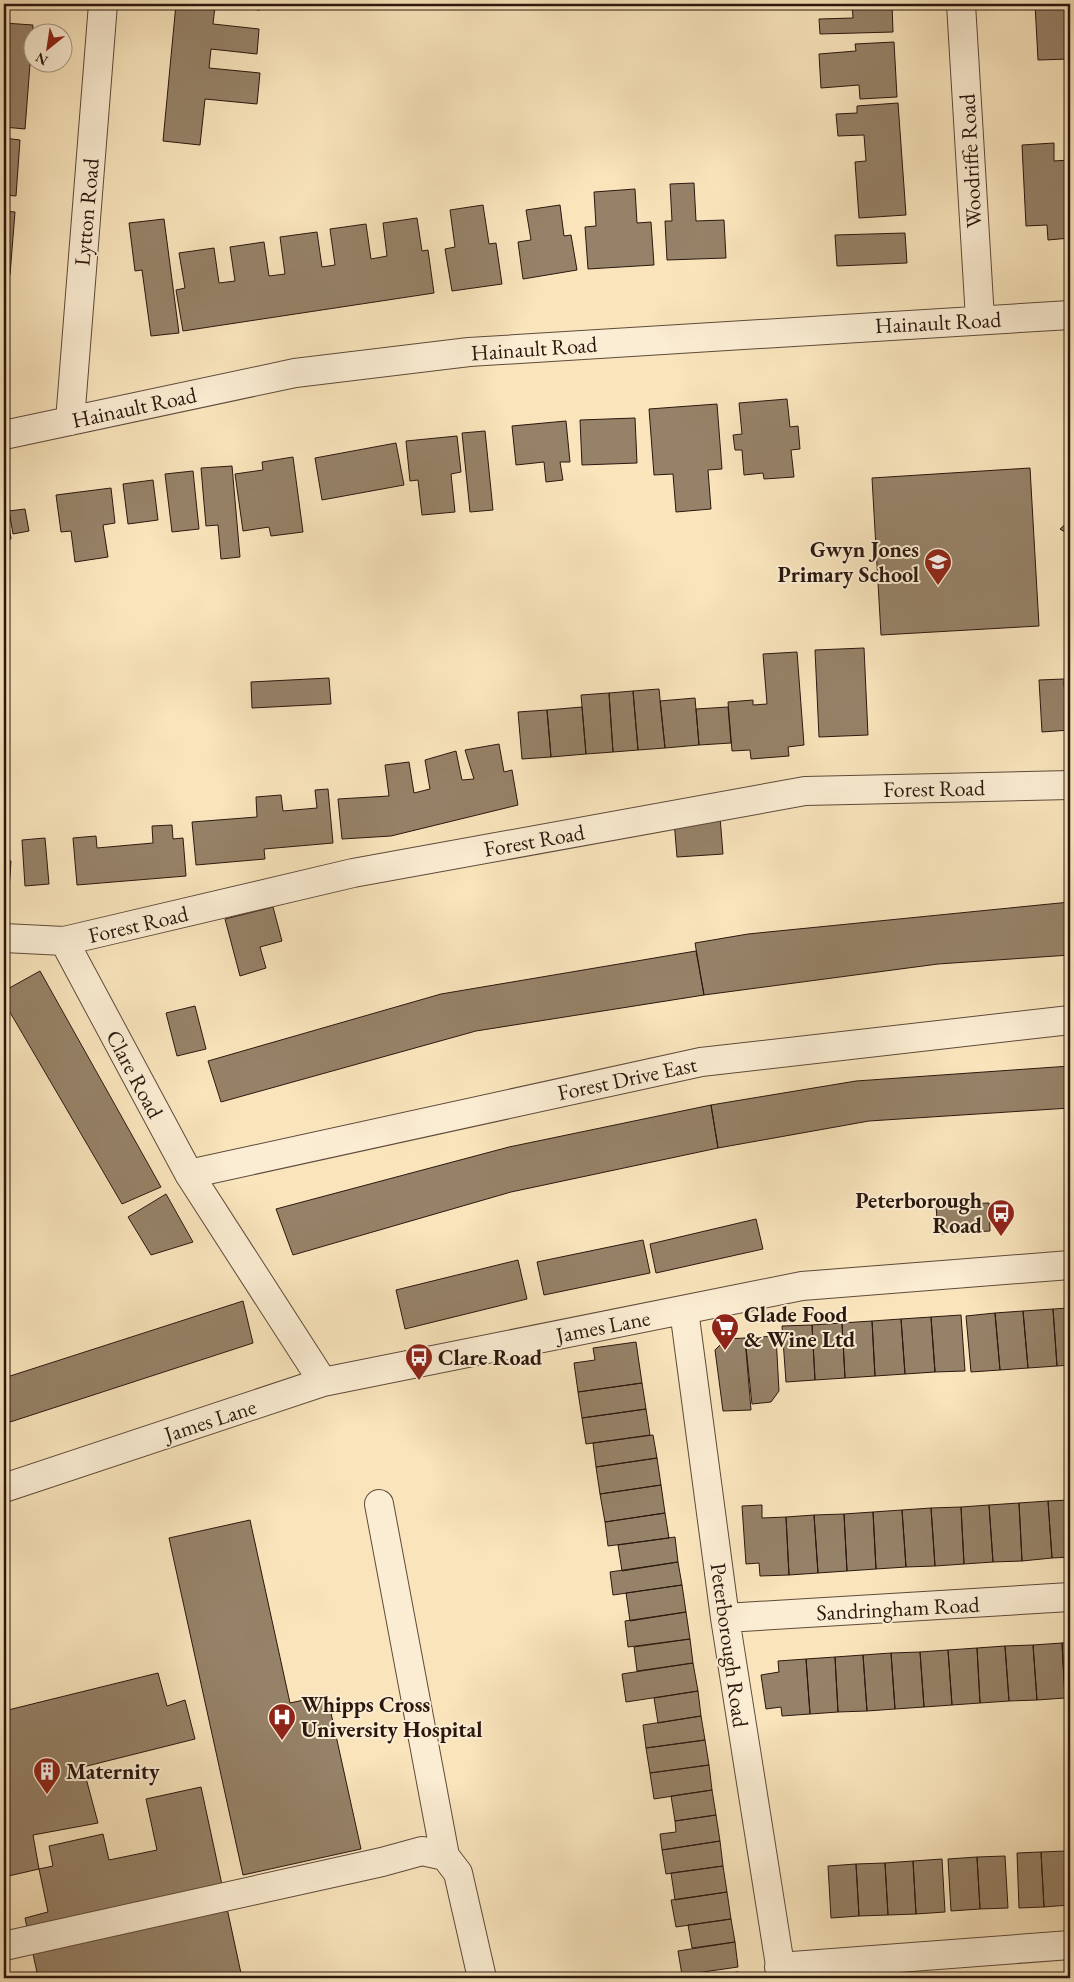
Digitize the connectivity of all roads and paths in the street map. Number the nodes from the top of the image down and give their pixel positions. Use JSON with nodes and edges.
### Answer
{"nodes":[{"id":1,"x":103,"y":4,"type":"edge"},
{"id":2,"x":961,"y":4,"type":"edge"},
{"id":3,"x":1070,"y":315,"type":"edge"},
{"id":4,"x":980,"y":319,"type":"junction"},
{"id":5,"x":70,"y":420,"type":"junction"},
{"id":6,"x":4,"y":434,"type":"edge"},
{"id":7,"x":1070,"y":785,"type":"edge"},
{"id":8,"x":4,"y":938,"type":"edge"},
{"id":9,"x":64,"y":941,"type":"junction"},
{"id":10,"x":1070,"y":1020,"type":"edge"},
{"id":11,"x":189,"y":1174,"type":"junction"},
{"id":12,"x":1070,"y":1265,"type":"edge"},
{"id":13,"x":684,"y":1310,"type":"junction"},
{"id":14,"x":323,"y":1382,"type":"junction"},
{"id":15,"x":4,"y":1488,"type":"edge"},
{"id":16,"x":379,"y":1504,"type":"dead end"},
{"id":17,"x":1070,"y":1597,"type":"edge"},
{"id":18,"x":725,"y":1618,"type":"junction"},
{"id":19,"x":445,"y":1856,"type":"junction"},
{"id":20,"x":4,"y":1946,"type":"edge"},
{"id":21,"x":1070,"y":1946,"type":"edge"},
{"id":22,"x":781,"y":1973,"type":"edge"},
{"id":23,"x":482,"y":1978,"type":"edge"}],
"edges":[{"from":1,"to":5,"type":"street","name":"Lytton Road"},
{"from":2,"to":4,"type":"street","name":"Woodriffe Road"},
{"from":3,"to":4,"type":"street","name":"Hainault Road"},
{"from":4,"to":5,"type":"street","name":"Hainault Road"},
{"from":5,"to":6,"type":"street","name":"Hainault Road"},
{"from":7,"to":9,"type":"street","name":"Forest Road"},
{"from":8,"to":9,"type":"street","name":"Forest Road"},
{"from":9,"to":11,"type":"street","name":"Clare Road"},
{"from":10,"to":11,"type":"street","name":"Forest Drive East"},
{"from":11,"to":14,"type":"street","name":"Clare Road"},
{"from":12,"to":13,"type":"street","name":"James Lane"},
{"from":13,"to":14,"type":"street","name":"James Lane"},
{"from":13,"to":18,"type":"street","name":"Peterborough Road"},
{"from":14,"to":15,"type":"street","name":"James Lane"},
{"from":16,"to":19,"type":"street"},
{"from":17,"to":18,"type":"street","name":"Sandringham Road"},
{"from":18,"to":22,"type":"street","name":"Peterborough Road"},
{"from":19,"to":20,"type":"street"},
{"from":19,"to":23,"type":"street"},
{"from":21,"to":22,"type":"street"}]}
